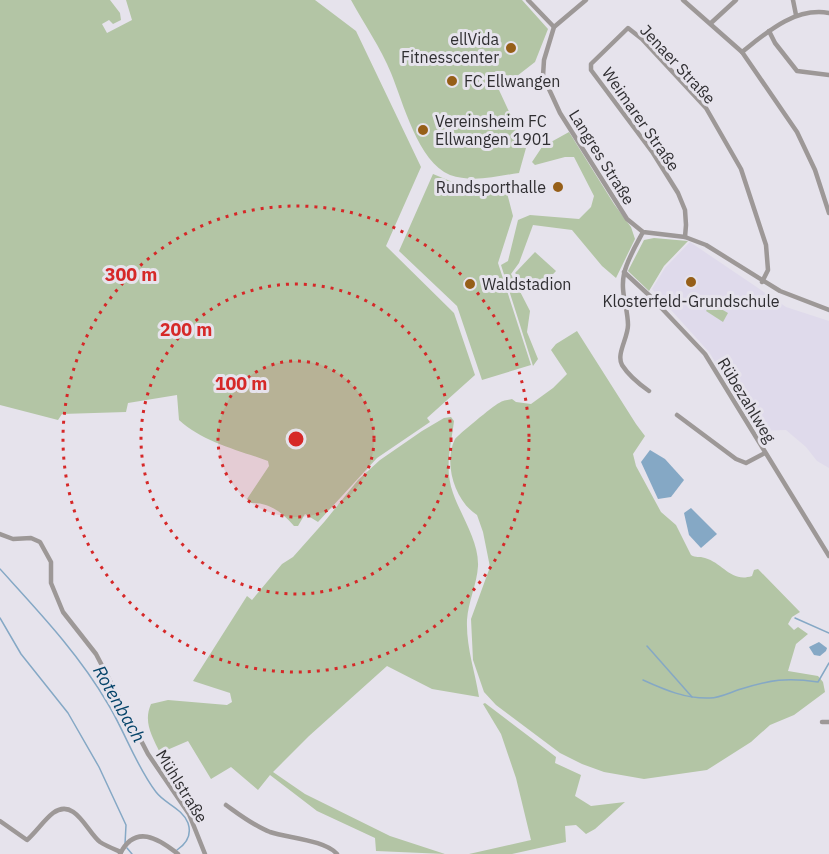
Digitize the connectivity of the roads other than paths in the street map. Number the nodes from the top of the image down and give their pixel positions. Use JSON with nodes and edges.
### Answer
{"nodes":[{"id":1,"x":528,"y":0,"type":"edge"},
{"id":2,"x":586,"y":0,"type":"edge"},
{"id":3,"x":683,"y":0,"type":"edge"},
{"id":4,"x":736,"y":0,"type":"edge"},
{"id":5,"x":793,"y":0,"type":"edge"},
{"id":6,"x":829,"y":13,"type":"edge"},
{"id":7,"x":796,"y":15,"type":"junction"},
{"id":8,"x":711,"y":23,"type":"junction"},
{"id":9,"x":554,"y":27,"type":"junction"},
{"id":10,"x":628,"y":28,"type":"joint"},
{"id":11,"x":769,"y":31,"type":"junction"},
{"id":12,"x":742,"y":52,"type":"junction"},
{"id":13,"x":829,"y":75,"type":"edge"},
{"id":14,"x":829,"y":213,"type":"edge"},
{"id":15,"x":642,"y":232,"type":"junction"},
{"id":16,"x":685,"y":237,"type":"junction"},
{"id":17,"x":624,"y":272,"type":"junction"},
{"id":18,"x":762,"y":282,"type":"junction"},
{"id":19,"x":829,"y":310,"type":"edge"},
{"id":20,"x":649,"y":392,"type":"dead end"},
{"id":21,"x":677,"y":415,"type":"dead end"},
{"id":22,"x":765,"y":453,"type":"junction"},
{"id":23,"x":0,"y":534,"type":"edge"},
{"id":24,"x":829,"y":556,"type":"edge"},
{"id":25,"x":822,"y":722,"type":"dead end"},
{"id":26,"x":829,"y":722,"type":"edge"},
{"id":27,"x":226,"y":805,"type":"dead end"},
{"id":28,"x":0,"y":821,"type":"edge"},
{"id":29,"x":121,"y":851,"type":"edge"},
{"id":30,"x":178,"y":854,"type":"edge"},
{"id":31,"x":205,"y":854,"type":"edge"},
{"id":32,"x":337,"y":854,"type":"edge"}],
"edges":[{"from":1,"to":9,"type":"street"},
{"from":2,"to":9,"type":"street"},
{"from":3,"to":8,"type":"street"},
{"from":4,"to":8,"type":"street"},
{"from":5,"to":7,"type":"street"},
{"from":6,"to":7,"type":"street"},
{"from":7,"to":11,"type":"street"},
{"from":8,"to":12,"type":"street"},
{"from":9,"to":15,"type":"street","name":"Langres Straße"},
{"from":10,"to":16,"type":"street","name":"Weimarer Straße"},
{"from":10,"to":18,"type":"street","name":"Jenaer Straße"},
{"from":11,"to":12,"type":"street"},
{"from":11,"to":13,"type":"street"},
{"from":12,"to":14,"type":"street"},
{"from":15,"to":16,"type":"street"},
{"from":15,"to":17,"type":"street"},
{"from":16,"to":18,"type":"street"},
{"from":17,"to":20,"type":"street"},
{"from":17,"to":22,"type":"street","name":"Rübezahlweg"},
{"from":18,"to":19,"type":"street"},
{"from":21,"to":22,"type":"street"},
{"from":22,"to":24,"type":"street","name":"Rübezahlweg"},
{"from":23,"to":31,"type":"street","name":"Mühlstraße"},
{"from":25,"to":26,"type":"street"},
{"from":27,"to":32,"type":"street"},
{"from":28,"to":29,"type":"street"},
{"from":29,"to":30,"type":"street"}]}
